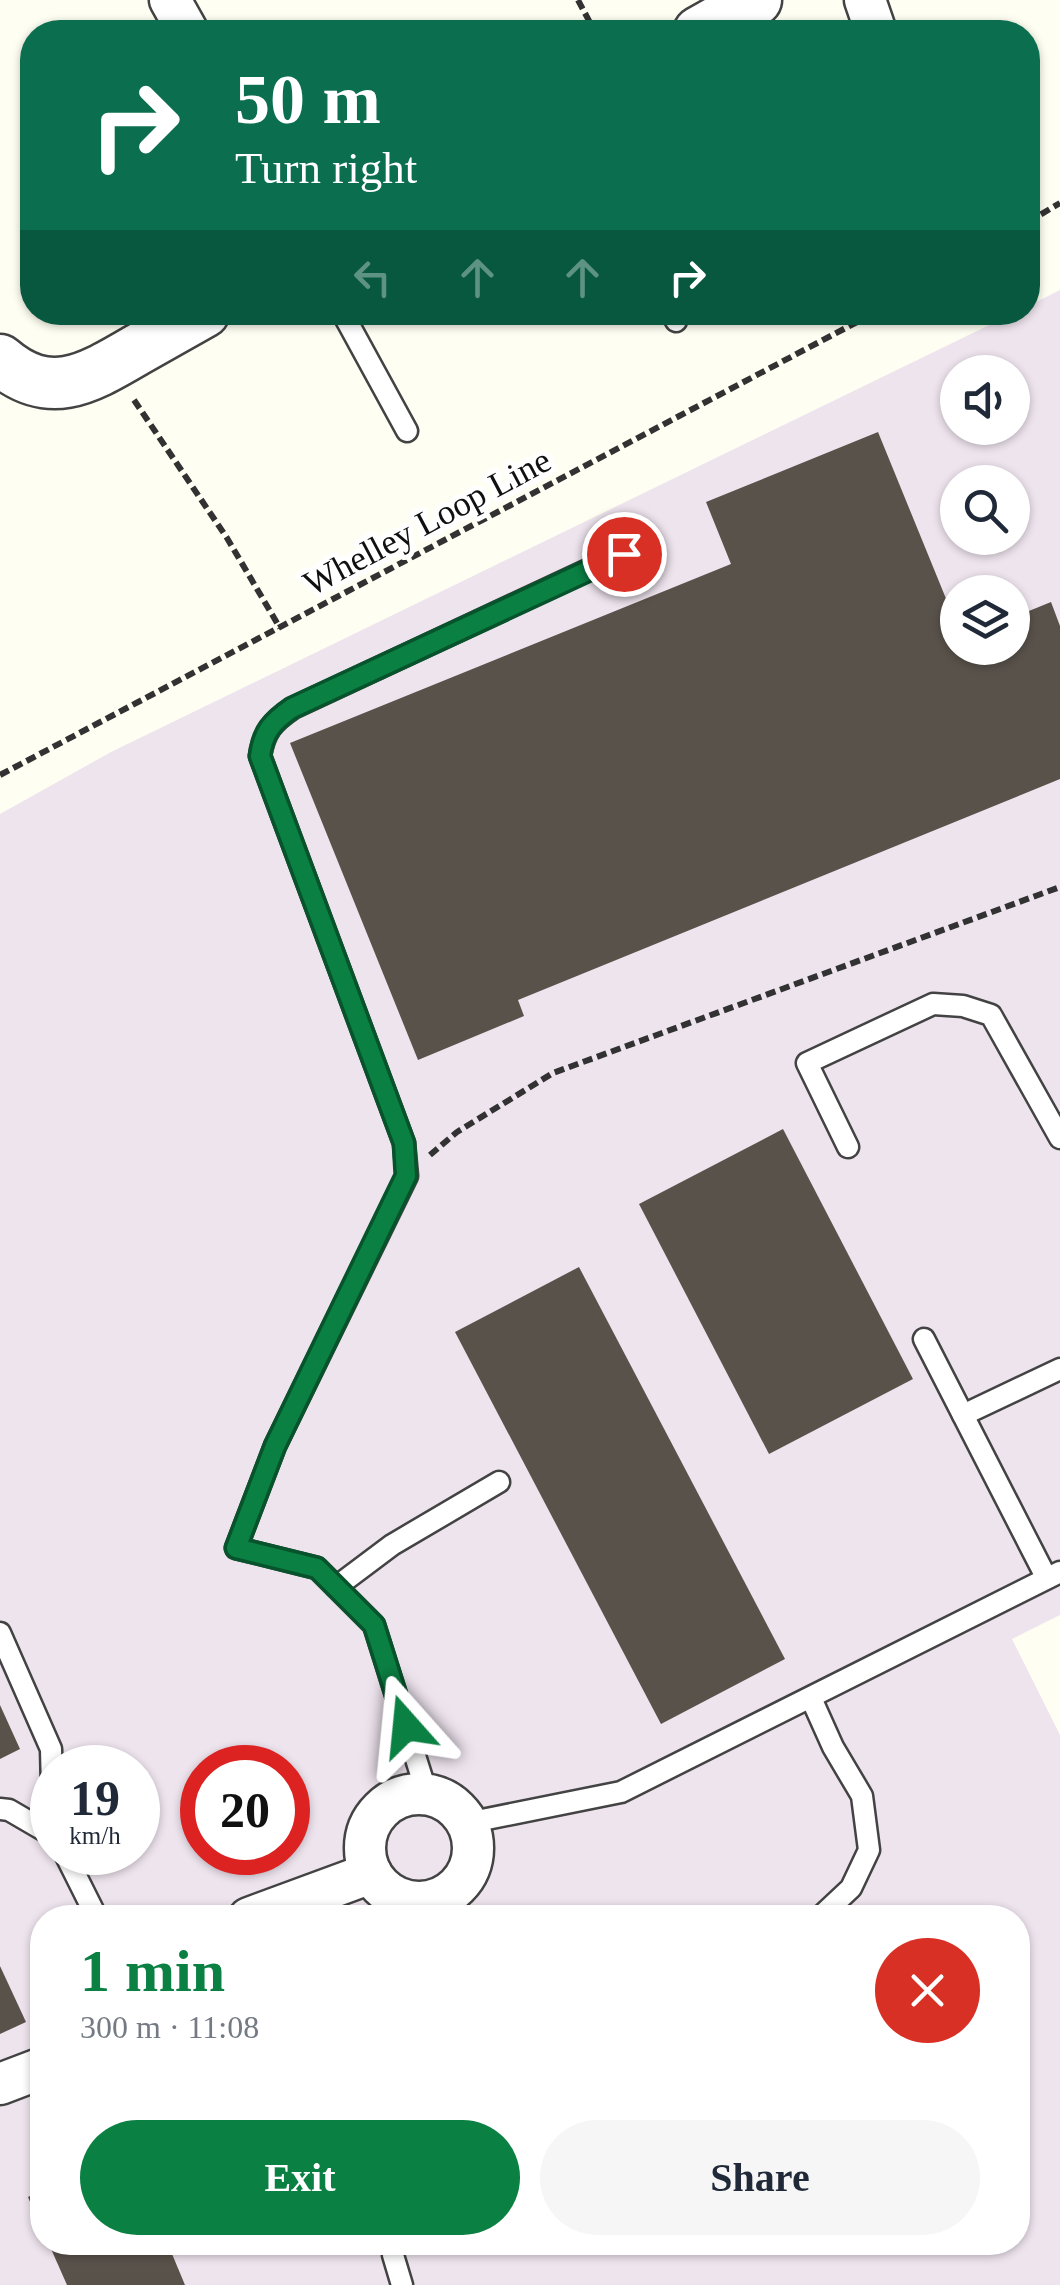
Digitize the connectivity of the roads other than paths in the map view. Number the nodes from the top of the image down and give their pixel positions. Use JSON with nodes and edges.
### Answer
{"nodes":[{"id":1,"x":756,"y":0,"type":"edge"},
{"id":2,"x":720,"y":20,"type":"edge"},
{"id":3,"x":182,"y":325,"type":"edge"},
{"id":4,"x":349,"y":325,"type":"edge"},
{"id":5,"x":17,"y":370,"type":"edge"},
{"id":6,"x":407,"y":431,"type":"dead end"},
{"id":7,"x":624,"y":554,"type":"dead end"},
{"id":8,"x":1060,"y":1138,"type":"edge"},
{"id":9,"x":848,"y":1147,"type":"dead end"},
{"id":10,"x":924,"y":1338,"type":"dead end"},
{"id":11,"x":1060,"y":1369,"type":"edge"},
{"id":12,"x":963,"y":1415,"type":"junction"},
{"id":13,"x":499,"y":1482,"type":"dead end"},
{"id":14,"x":1053,"y":1574,"type":"edge"},
{"id":15,"x":336,"y":1587,"type":"junction"},
{"id":16,"x":4,"y":1643,"type":"edge"},
{"id":17,"x":811,"y":1698,"type":"junction"},
{"id":18,"x":48,"y":1745,"type":"edge"},
{"id":19,"x":428,"y":1794,"type":"junction"},
{"id":20,"x":0,"y":1809,"type":"edge"},
{"id":21,"x":30,"y":1822,"type":"edge"},
{"id":22,"x":467,"y":1823,"type":"junction"},
{"id":23,"x":371,"y":1872,"type":"junction"},
{"id":24,"x":76,"y":1875,"type":"edge"},
{"id":25,"x":90,"y":1905,"type":"edge"},
{"id":26,"x":283,"y":1905,"type":"edge"},
{"id":27,"x":443,"y":1905,"type":"edge"},
{"id":28,"x":452,"y":1905,"type":"edge"},
{"id":29,"x":833,"y":1905,"type":"edge"},
{"id":30,"x":30,"y":2073,"type":"edge"},
{"id":31,"x":0,"y":2084,"type":"edge"},
{"id":32,"x":393,"y":2255,"type":"edge"},
{"id":33,"x":402,"y":2285,"type":"edge"}],
"edges":[{"from":1,"to":2,"type":"street"},
{"from":3,"to":5,"type":"street"},
{"from":4,"to":6,"type":"lane"},
{"from":7,"to":15,"type":"lane"},
{"from":8,"to":9,"type":"lane"},
{"from":10,"to":12,"type":"lane"},
{"from":11,"to":12,"type":"lane"},
{"from":12,"to":14,"type":"lane"},
{"from":13,"to":15,"type":"lane"},
{"from":14,"to":17,"type":"lane"},
{"from":15,"to":19,"type":"lane"},
{"from":16,"to":18,"type":"lane"},
{"from":17,"to":22,"type":"lane"},
{"from":17,"to":29,"type":"lane"},
{"from":19,"to":22,"type":"street"},
{"from":19,"to":23,"type":"street"},
{"from":20,"to":21,"type":"lane"},
{"from":22,"to":28,"type":"street"},
{"from":23,"to":26,"type":"street"},
{"from":23,"to":27,"type":"street"},
{"from":24,"to":25,"type":"lane"},
{"from":30,"to":31,"type":"street"},
{"from":32,"to":33,"type":"lane"}]}
